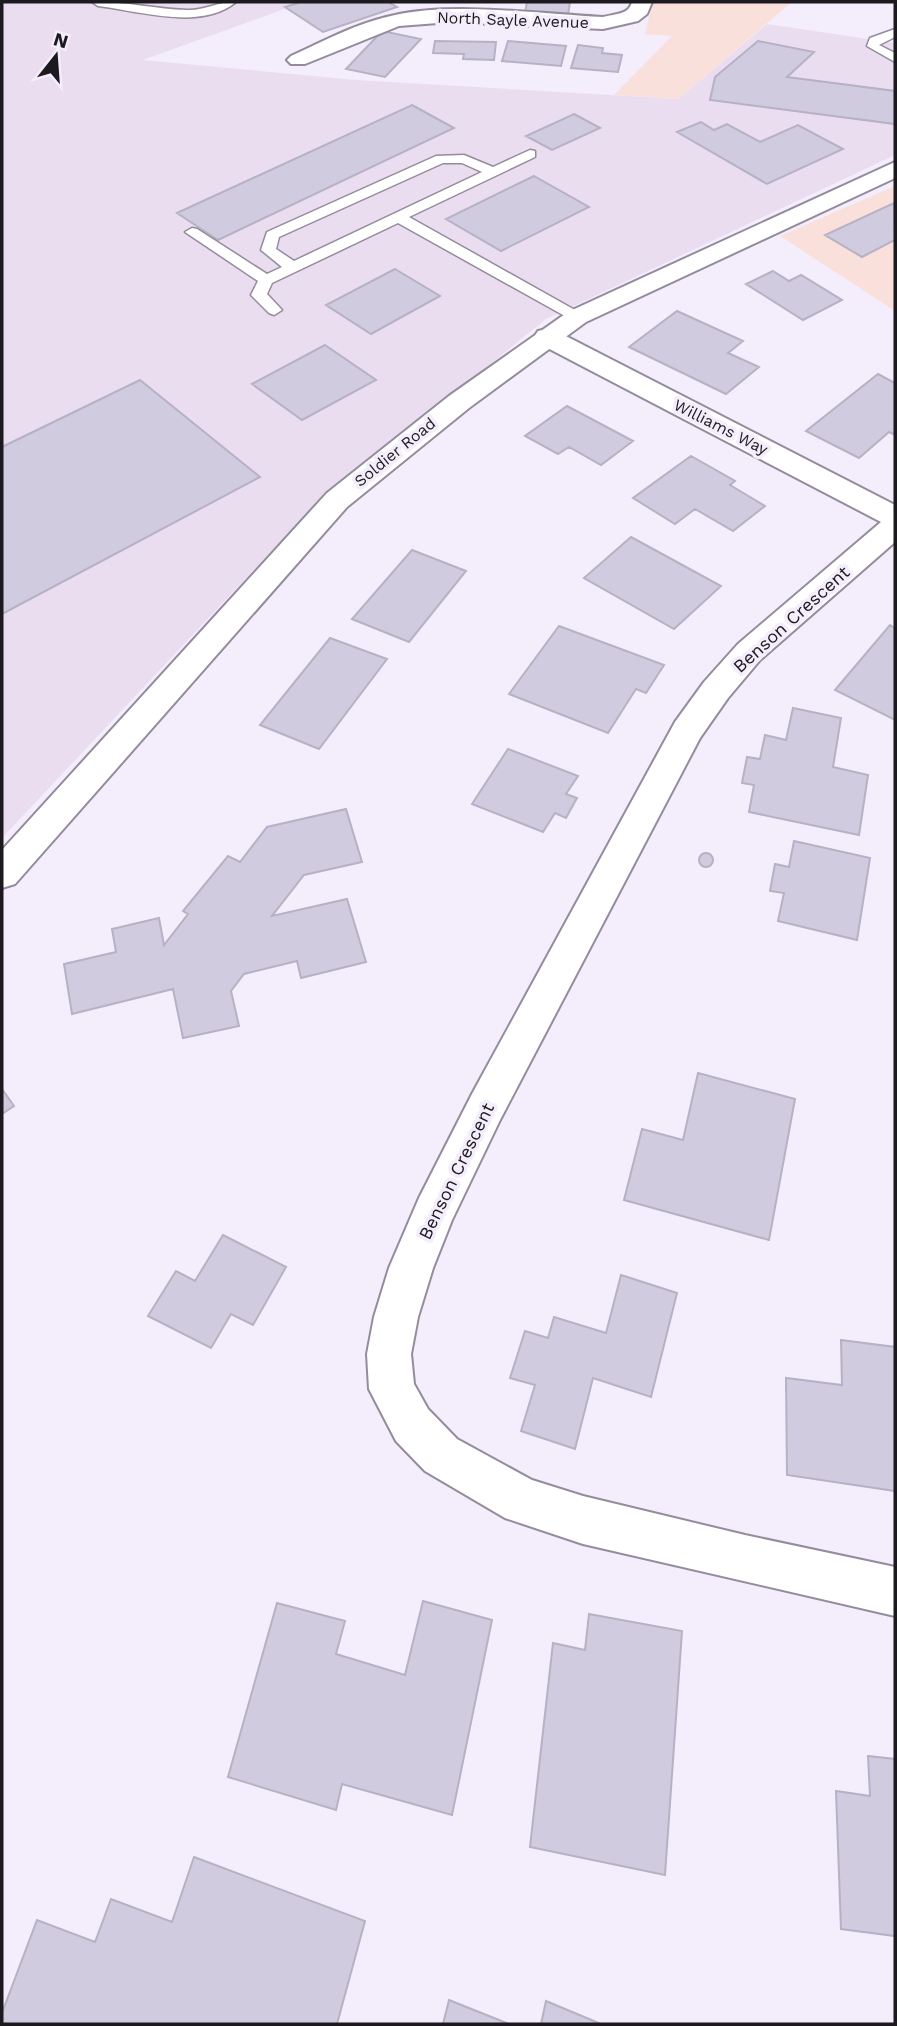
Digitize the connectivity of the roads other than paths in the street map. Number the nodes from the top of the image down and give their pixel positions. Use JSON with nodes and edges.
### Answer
{"nodes":[{"id":1,"x":98,"y":2,"type":"edge"},
{"id":2,"x":230,"y":2,"type":"edge"},
{"id":3,"x":642,"y":2,"type":"edge"},
{"id":4,"x":895,"y":33,"type":"edge"},
{"id":5,"x":895,"y":58,"type":"edge"},
{"id":6,"x":298,"y":60,"type":"dead end"},
{"id":7,"x":530,"y":154,"type":"dead end"},
{"id":8,"x":895,"y":169,"type":"edge"},
{"id":9,"x":494,"y":173,"type":"junction"},
{"id":10,"x":400,"y":218,"type":"junction"},
{"id":11,"x":192,"y":232,"type":"dead end"},
{"id":12,"x":293,"y":267,"type":"junction"},
{"id":13,"x":267,"y":280,"type":"junction"},
{"id":14,"x":274,"y":310,"type":"dead end"},
{"id":15,"x":577,"y":317,"type":"junction"},
{"id":16,"x":547,"y":337,"type":"junction"},
{"id":17,"x":895,"y":517,"type":"edge"},
{"id":18,"x":895,"y":526,"type":"edge"},
{"id":19,"x":2,"y":874,"type":"edge"},
{"id":20,"x":895,"y":1591,"type":"edge"}],
"edges":[{"from":1,"to":2,"type":"lane"},
{"from":3,"to":6,"type":"street","name":"North Sayle Avenue"},
{"from":4,"to":5,"type":"lane"},
{"from":7,"to":9,"type":"lane"},
{"from":8,"to":15,"type":"street","name":"Soldier Road"},
{"from":9,"to":10,"type":"lane"},
{"from":9,"to":12,"type":"lane"},
{"from":10,"to":12,"type":"lane"},
{"from":10,"to":15,"type":"lane"},
{"from":11,"to":13,"type":"lane"},
{"from":12,"to":13,"type":"lane"},
{"from":13,"to":14,"type":"lane"},
{"from":15,"to":16,"type":"street","name":"Soldier Road"},
{"from":16,"to":17,"type":"street","name":"Williams Way"},
{"from":16,"to":19,"type":"street","name":"Soldier Road"},
{"from":18,"to":20,"type":"street","name":"Benson Crescent"}]}
